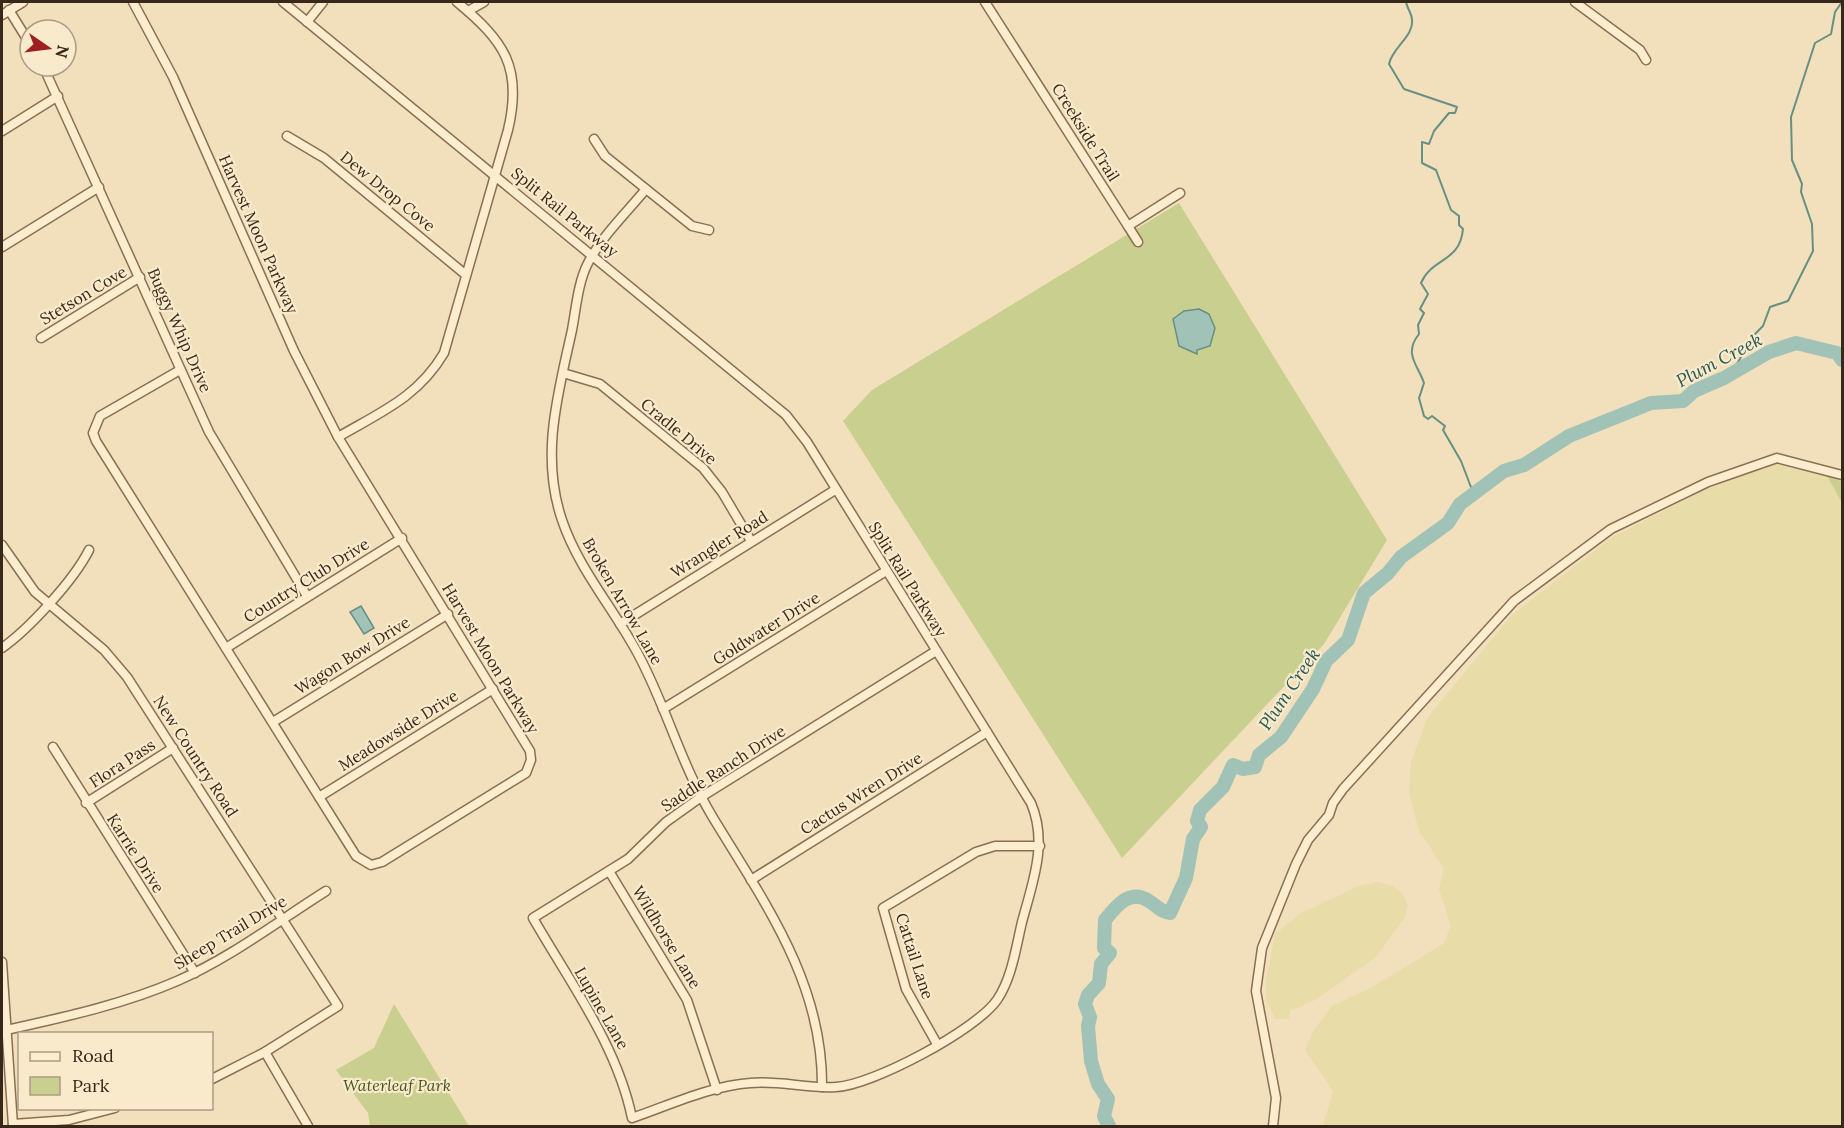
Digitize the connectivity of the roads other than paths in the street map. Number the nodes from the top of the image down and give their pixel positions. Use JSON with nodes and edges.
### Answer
{"nodes":[{"id":1,"x":23,"y":2,"type":"edge"},
{"id":2,"x":133,"y":2,"type":"edge"},
{"id":3,"x":283,"y":2,"type":"edge"},
{"id":4,"x":323,"y":2,"type":"edge"},
{"id":5,"x":457,"y":2,"type":"edge"},
{"id":6,"x":483,"y":2,"type":"edge"},
{"id":7,"x":985,"y":2,"type":"edge"},
{"id":8,"x":1575,"y":2,"type":"edge"},
{"id":9,"x":468,"y":11,"type":"junction"},
{"id":10,"x":5,"y":12,"type":"edge"},
{"id":11,"x":307,"y":22,"type":"junction"},
{"id":12,"x":18,"y":29,"type":"edge"},
{"id":13,"x":1646,"y":60,"type":"dead end"},
{"id":14,"x":49,"y":78,"type":"edge"},
{"id":15,"x":58,"y":96,"type":"junction"},
{"id":16,"x":2,"y":131,"type":"edge"},
{"id":17,"x":287,"y":136,"type":"dead end"},
{"id":18,"x":594,"y":139,"type":"dead end"},
{"id":19,"x":495,"y":175,"type":"junction"},
{"id":20,"x":99,"y":187,"type":"junction"},
{"id":21,"x":646,"y":189,"type":"junction"},
{"id":22,"x":1180,"y":193,"type":"dead end"},
{"id":23,"x":1128,"y":226,"type":"junction"},
{"id":24,"x":709,"y":230,"type":"dead end"},
{"id":25,"x":1138,"y":242,"type":"dead end"},
{"id":26,"x":2,"y":247,"type":"edge"},
{"id":27,"x":593,"y":254,"type":"junction"},
{"id":28,"x":466,"y":275,"type":"junction"},
{"id":29,"x":140,"y":277,"type":"junction"},
{"id":30,"x":41,"y":338,"type":"dead end"},
{"id":31,"x":180,"y":370,"type":"junction"},
{"id":32,"x":563,"y":373,"type":"junction"},
{"id":33,"x":338,"y":437,"type":"junction"},
{"id":34,"x":1842,"y":476,"type":"edge"},
{"id":35,"x":835,"y":490,"type":"junction"},
{"id":36,"x":402,"y":538,"type":"junction"},
{"id":37,"x":752,"y":541,"type":"junction"},
{"id":38,"x":2,"y":544,"type":"edge"},
{"id":39,"x":89,"y":550,"type":"dead end"},
{"id":40,"x":886,"y":571,"type":"junction"},
{"id":41,"x":308,"y":596,"type":"junction"},
{"id":42,"x":48,"y":604,"type":"junction"},
{"id":43,"x":448,"y":614,"type":"junction"},
{"id":44,"x":620,"y":624,"type":"junction"},
{"id":45,"x":2,"y":648,"type":"edge"},
{"id":46,"x":226,"y":648,"type":"junction"},
{"id":47,"x":936,"y":651,"type":"junction"},
{"id":48,"x":493,"y":688,"type":"junction"},
{"id":49,"x":663,"y":709,"type":"junction"},
{"id":50,"x":273,"y":722,"type":"junction"},
{"id":51,"x":987,"y":732,"type":"junction"},
{"id":52,"x":53,"y":747,"type":"dead end"},
{"id":53,"x":173,"y":748,"type":"junction"},
{"id":54,"x":319,"y":797,"type":"junction"},
{"id":55,"x":701,"y":797,"type":"junction"},
{"id":56,"x":86,"y":803,"type":"junction"},
{"id":57,"x":1040,"y":846,"type":"junction"},
{"id":58,"x":609,"y":871,"type":"junction"},
{"id":59,"x":751,"y":880,"type":"junction"},
{"id":60,"x":326,"y":891,"type":"dead end"},
{"id":61,"x":532,"y":918,"type":"joint"},
{"id":62,"x":282,"y":919,"type":"junction"},
{"id":63,"x":2,"y":962,"type":"edge"},
{"id":64,"x":195,"y":973,"type":"junction"},
{"id":65,"x":4,"y":1031,"type":"edge"},
{"id":66,"x":937,"y":1044,"type":"junction"},
{"id":67,"x":265,"y":1052,"type":"junction"},
{"id":68,"x":213,"y":1078,"type":"edge"},
{"id":69,"x":822,"y":1087,"type":"junction"},
{"id":70,"x":717,"y":1090,"type":"junction"},
{"id":71,"x":107,"y":1110,"type":"edge"},
{"id":72,"x":632,"y":1118,"type":"joint"},
{"id":73,"x":13,"y":1125,"type":"edge"},
{"id":74,"x":308,"y":1126,"type":"edge"},
{"id":75,"x":1274,"y":1126,"type":"edge"}],
"edges":[{"from":1,"to":10,"type":"street"},
{"from":2,"to":33,"type":"street","name":"Harvest Moon Parkway"},
{"from":3,"to":11,"type":"street","name":"Split Rail Parkway"},
{"from":4,"to":11,"type":"street"},
{"from":5,"to":9,"type":"street"},
{"from":6,"to":9,"type":"street"},
{"from":7,"to":23,"type":"street","name":"Creekside Trail"},
{"from":8,"to":13,"type":"street"},
{"from":9,"to":19,"type":"street"},
{"from":10,"to":12,"type":"street"},
{"from":11,"to":19,"type":"street","name":"Split Rail Parkway"},
{"from":14,"to":15,"type":"street","name":"Buggy Whip Drive"},
{"from":15,"to":16,"type":"street"},
{"from":15,"to":20,"type":"street","name":"Buggy Whip Drive"},
{"from":17,"to":28,"type":"street","name":"Dew Drop Cove"},
{"from":18,"to":21,"type":"street"},
{"from":19,"to":27,"type":"street","name":"Split Rail Parkway"},
{"from":19,"to":28,"type":"street"},
{"from":20,"to":26,"type":"street"},
{"from":20,"to":29,"type":"street","name":"Buggy Whip Drive"},
{"from":21,"to":24,"type":"street"},
{"from":21,"to":27,"type":"street","name":"Broken Arrow Lane"},
{"from":22,"to":23,"type":"street"},
{"from":23,"to":25,"type":"street","name":"Creekside Trail"},
{"from":27,"to":32,"type":"street","name":"Broken Arrow Lane"},
{"from":27,"to":35,"type":"street","name":"Split Rail Parkway"},
{"from":28,"to":33,"type":"street"},
{"from":29,"to":30,"type":"street","name":"Stetson Cove"},
{"from":29,"to":31,"type":"street","name":"Buggy Whip Drive"},
{"from":31,"to":41,"type":"street","name":"Buggy Whip Drive"},
{"from":31,"to":46,"type":"street","name":"Harvest Moon Parkway"},
{"from":32,"to":37,"type":"street","name":"Cradle Drive"},
{"from":32,"to":44,"type":"street","name":"Broken Arrow Lane"},
{"from":33,"to":36,"type":"street","name":"Harvest Moon Parkway"},
{"from":34,"to":75,"type":"street"},
{"from":35,"to":37,"type":"street","name":"Wrangler Road"},
{"from":35,"to":40,"type":"street","name":"Split Rail Parkway"},
{"from":36,"to":41,"type":"street","name":"Country Club Drive"},
{"from":36,"to":43,"type":"street","name":"Harvest Moon Parkway"},
{"from":37,"to":44,"type":"street","name":"Wrangler Road"},
{"from":38,"to":42,"type":"street","name":"New Country Road"},
{"from":39,"to":42,"type":"street"},
{"from":40,"to":47,"type":"street","name":"Split Rail Parkway"},
{"from":40,"to":49,"type":"street","name":"Goldwater Drive"},
{"from":41,"to":46,"type":"street","name":"Country Club Drive"},
{"from":42,"to":45,"type":"street"},
{"from":42,"to":53,"type":"street","name":"New Country Road"},
{"from":43,"to":48,"type":"street","name":"Harvest Moon Parkway"},
{"from":43,"to":50,"type":"street","name":"Wagon Bow Drive"},
{"from":44,"to":49,"type":"street","name":"Broken Arrow Lane"},
{"from":46,"to":50,"type":"street","name":"Harvest Moon Parkway"},
{"from":47,"to":51,"type":"street","name":"Split Rail Parkway"},
{"from":47,"to":55,"type":"street","name":"Saddle Ranch Drive"},
{"from":48,"to":54,"type":"street","name":"Meadowside Drive"},
{"from":48,"to":54,"type":"street","name":"Harvest Moon Parkway"},
{"from":49,"to":55,"type":"street","name":"Broken Arrow Lane"},
{"from":50,"to":54,"type":"street","name":"Harvest Moon Parkway"},
{"from":51,"to":57,"type":"street","name":"Split Rail Parkway"},
{"from":51,"to":59,"type":"street","name":"Cactus Wren Drive"},
{"from":52,"to":56,"type":"street","name":"Karrie Drive"},
{"from":53,"to":56,"type":"street","name":"Flora Pass"},
{"from":53,"to":62,"type":"street","name":"New Country Road"},
{"from":55,"to":58,"type":"street","name":"Saddle Ranch Drive"},
{"from":55,"to":59,"type":"street","name":"Broken Arrow Lane"},
{"from":56,"to":64,"type":"street","name":"Karrie Drive"},
{"from":57,"to":66,"type":"street","name":"Split Rail Parkway"},
{"from":57,"to":66,"type":"street","name":"Cattail Lane"},
{"from":58,"to":61,"type":"street","name":"Saddle Ranch Drive"},
{"from":58,"to":70,"type":"street","name":"Wildhorse Lane"},
{"from":59,"to":69,"type":"street","name":"Broken Arrow Lane"},
{"from":60,"to":62,"type":"street","name":"Sheep Trail Drive"},
{"from":61,"to":72,"type":"street","name":"Lupine Lane"},
{"from":62,"to":64,"type":"street","name":"Sheep Trail Drive"},
{"from":62,"to":67,"type":"street","name":"New Country Road"},
{"from":63,"to":65,"type":"street"},
{"from":64,"to":65,"type":"street","name":"Sheep Trail Drive"},
{"from":65,"to":73,"type":"street"},
{"from":66,"to":69,"type":"street","name":"Split Rail Parkway"},
{"from":67,"to":68,"type":"street"},
{"from":67,"to":74,"type":"street"},
{"from":69,"to":70,"type":"street","name":"Split Rail Parkway"},
{"from":70,"to":72,"type":"street","name":"Split Rail Parkway"},
{"from":71,"to":73,"type":"street"}]}
